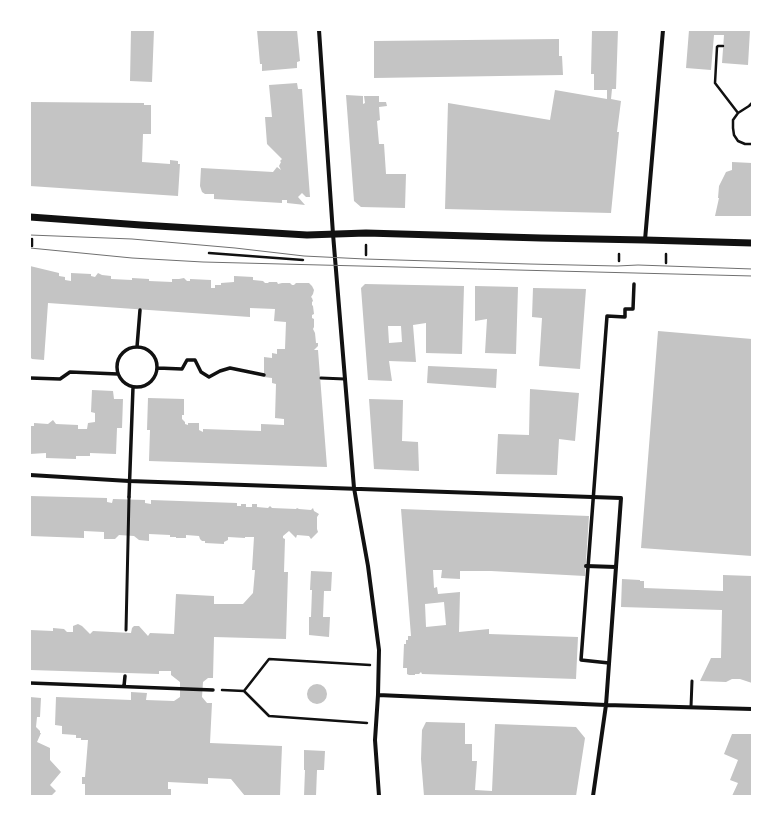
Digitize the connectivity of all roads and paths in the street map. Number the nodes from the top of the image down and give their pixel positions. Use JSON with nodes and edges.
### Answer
{"nodes":[{"id":1,"x":319,"y":30,"type":"edge"},
{"id":2,"x":663,"y":30,"type":"edge"},
{"id":3,"x":723,"y":46,"type":"dead end"},
{"id":4,"x":752,"y":103,"type":"edge"},
{"id":5,"x":738,"y":113,"type":"junction"},
{"id":6,"x":752,"y":144,"type":"edge"},
{"id":7,"x":30,"y":217,"type":"edge"},
{"id":8,"x":333,"y":234,"type":"junction"},
{"id":9,"x":32,"y":239,"type":"dead end"},
{"id":10,"x":645,"y":240,"type":"junction"},
{"id":11,"x":752,"y":243,"type":"edge"},
{"id":12,"x":366,"y":245,"type":"dead end"},
{"id":13,"x":32,"y":246,"type":"dead end"},
{"id":14,"x":209,"y":253,"type":"dead end"},
{"id":15,"x":618,"y":254,"type":"dead end"},
{"id":16,"x":666,"y":254,"type":"dead end"},
{"id":17,"x":366,"y":255,"type":"dead end"},
{"id":18,"x":303,"y":260,"type":"dead end"},
{"id":19,"x":618,"y":261,"type":"dead end"},
{"id":20,"x":666,"y":263,"type":"dead end"},
{"id":21,"x":634,"y":284,"type":"dead end"},
{"id":22,"x":140,"y":310,"type":"dead end"},
{"id":23,"x":137,"y":347,"type":"junction"},
{"id":24,"x":158,"y":368,"type":"junction"},
{"id":25,"x":118,"y":374,"type":"junction"},
{"id":26,"x":264,"y":375,"type":"dead end"},
{"id":27,"x":30,"y":378,"type":"edge"},
{"id":28,"x":321,"y":378,"type":"dead end"},
{"id":29,"x":345,"y":379,"type":"junction"},
{"id":30,"x":133,"y":387,"type":"junction"},
{"id":31,"x":30,"y":476,"type":"edge"},
{"id":32,"x":129,"y":481,"type":"junction"},
{"id":33,"x":354,"y":488,"type":"junction"},
{"id":34,"x":129,"y":497,"type":"joint"},
{"id":35,"x":593,"y":497,"type":"junction"},
{"id":36,"x":587,"y":566,"type":"junction"},
{"id":37,"x":616,"y":567,"type":"junction"},
{"id":38,"x":126,"y":630,"type":"dead end"},
{"id":39,"x":609,"y":663,"type":"junction"},
{"id":40,"x":378,"y":666,"type":"junction"},
{"id":41,"x":125,"y":676,"type":"dead end"},
{"id":42,"x":692,"y":681,"type":"dead end"},
{"id":43,"x":30,"y":683,"type":"edge"},
{"id":44,"x":124,"y":686,"type":"junction"},
{"id":45,"x":213,"y":690,"type":"joint"},
{"id":46,"x":244,"y":691,"type":"junction"},
{"id":47,"x":378,"y":695,"type":"junction"},
{"id":48,"x":606,"y":705,"type":"junction"},
{"id":49,"x":691,"y":707,"type":"junction"},
{"id":50,"x":752,"y":709,"type":"edge"},
{"id":51,"x":375,"y":724,"type":"junction"},
{"id":52,"x":379,"y":796,"type":"edge"},
{"id":53,"x":593,"y":796,"type":"edge"}],
"edges":[{"from":1,"to":8,"type":"street"},
{"from":2,"to":10,"type":"street"},
{"from":3,"to":5,"type":"path"},
{"from":4,"to":5,"type":"path"},
{"from":5,"to":6,"type":"path"},
{"from":7,"to":8,"type":"street"},
{"from":8,"to":10,"type":"street"},
{"from":8,"to":29,"type":"street"},
{"from":9,"to":13,"type":"path"},
{"from":10,"to":11,"type":"street"},
{"from":12,"to":17,"type":"path"},
{"from":14,"to":18,"type":"path"},
{"from":15,"to":19,"type":"path"},
{"from":16,"to":20,"type":"path"},
{"from":21,"to":35,"type":"street"},
{"from":22,"to":23,"type":"street"},
{"from":23,"to":24,"type":"street"},
{"from":23,"to":25,"type":"street"},
{"from":24,"to":26,"type":"street"},
{"from":24,"to":30,"type":"street"},
{"from":25,"to":27,"type":"street"},
{"from":25,"to":30,"type":"street"},
{"from":28,"to":29,"type":"lane"},
{"from":29,"to":33,"type":"street"},
{"from":30,"to":32,"type":"street"},
{"from":31,"to":32,"type":"street"},
{"from":32,"to":33,"type":"street"},
{"from":32,"to":34,"type":"street"},
{"from":33,"to":35,"type":"street"},
{"from":33,"to":40,"type":"street"},
{"from":34,"to":38,"type":"lane"},
{"from":35,"to":36,"type":"street"},
{"from":35,"to":37,"type":"street"},
{"from":36,"to":37,"type":"street"},
{"from":36,"to":39,"type":"street"},
{"from":37,"to":39,"type":"street"},
{"from":39,"to":48,"type":"street"},
{"from":40,"to":46,"type":"path"},
{"from":40,"to":47,"type":"street"},
{"from":41,"to":44,"type":"street"},
{"from":42,"to":49,"type":"lane"},
{"from":43,"to":44,"type":"street"},
{"from":44,"to":45,"type":"street"},
{"from":45,"to":46,"type":"path"},
{"from":46,"to":51,"type":"path"},
{"from":47,"to":48,"type":"street"},
{"from":47,"to":51,"type":"street"},
{"from":48,"to":49,"type":"street"},
{"from":48,"to":53,"type":"street"},
{"from":49,"to":50,"type":"street"},
{"from":51,"to":52,"type":"street"}]}
